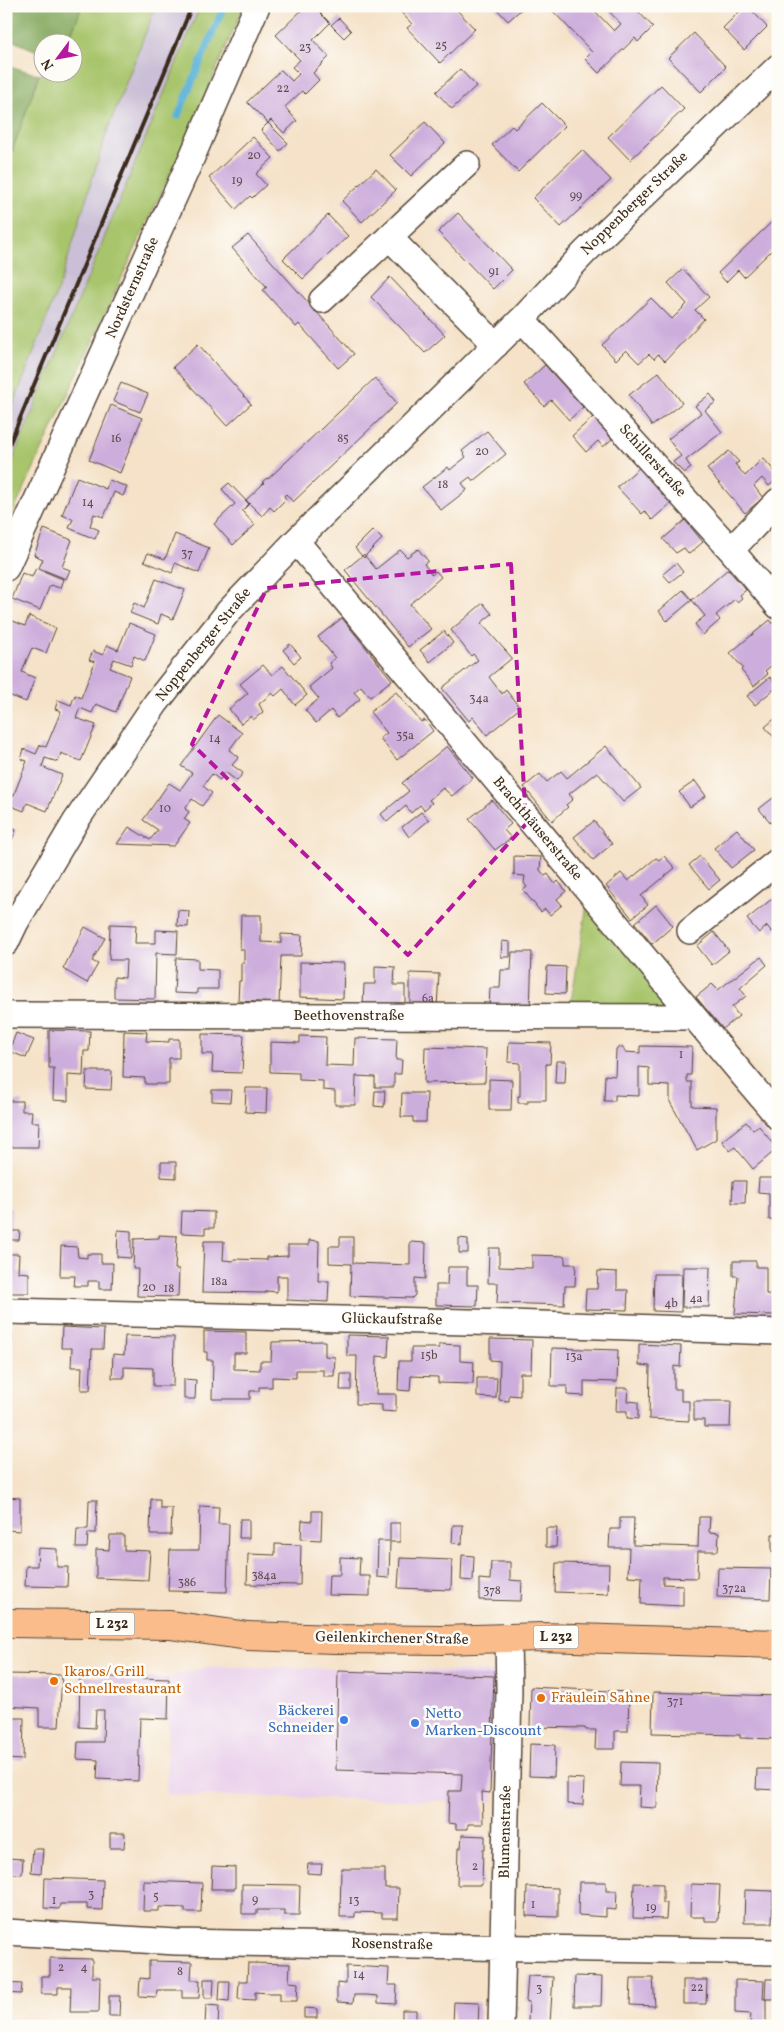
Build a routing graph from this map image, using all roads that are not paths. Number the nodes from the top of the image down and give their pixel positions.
1 (257, 6) edge
2 (778, 67) edge
3 (467, 164) dead end
4 (389, 237) junction
5 (322, 300) dead end
6 (522, 320) junction
7 (496, 345) junction
8 (778, 501) edge
9 (296, 541) junction
10 (731, 550) junction
11 (6, 568) edge
12 (778, 606) edge
13 (778, 861) edge
14 (690, 931) dead end
15 (6, 943) edge
16 (6, 1015) edge
17 (692, 1017) junction
18 (778, 1118) edge
19 (6, 1311) edge
20 (778, 1332) edge
21 (6, 1623) edge
22 (508, 1639) junction
23 (778, 1644) edge
24 (6, 1932) edge
25 (504, 1947) junction
26 (778, 1952) edge
27 (501, 2026) edge

1 - 11 street, Nordsternstraße
2 - 6 street, Noppenberger Straße
3 - 4 street
4 - 5 street
4 - 7 street
6 - 7 street, Noppenberger Straße
6 - 10 street, Schillerstraße
7 - 9 street, Noppenberger Straße
8 - 10 street
9 - 15 street, Noppenberger Straße
9 - 17 street, Brachthäuserstraße
10 - 12 street, Schillerstraße
13 - 14 street
16 - 17 street, Beethovenstraße
17 - 18 street, Brachthäuserstraße
19 - 20 street, Glückaufstraße
21 - 22 main road, Geilenkirchener Straße / L 232
22 - 23 main road, Geilenkirchener Straße / L 232
22 - 25 street, Blumenstraße
24 - 25 street, Rosenstraße
25 - 26 street, Rosenstraße
25 - 27 street, Blumenstraße

